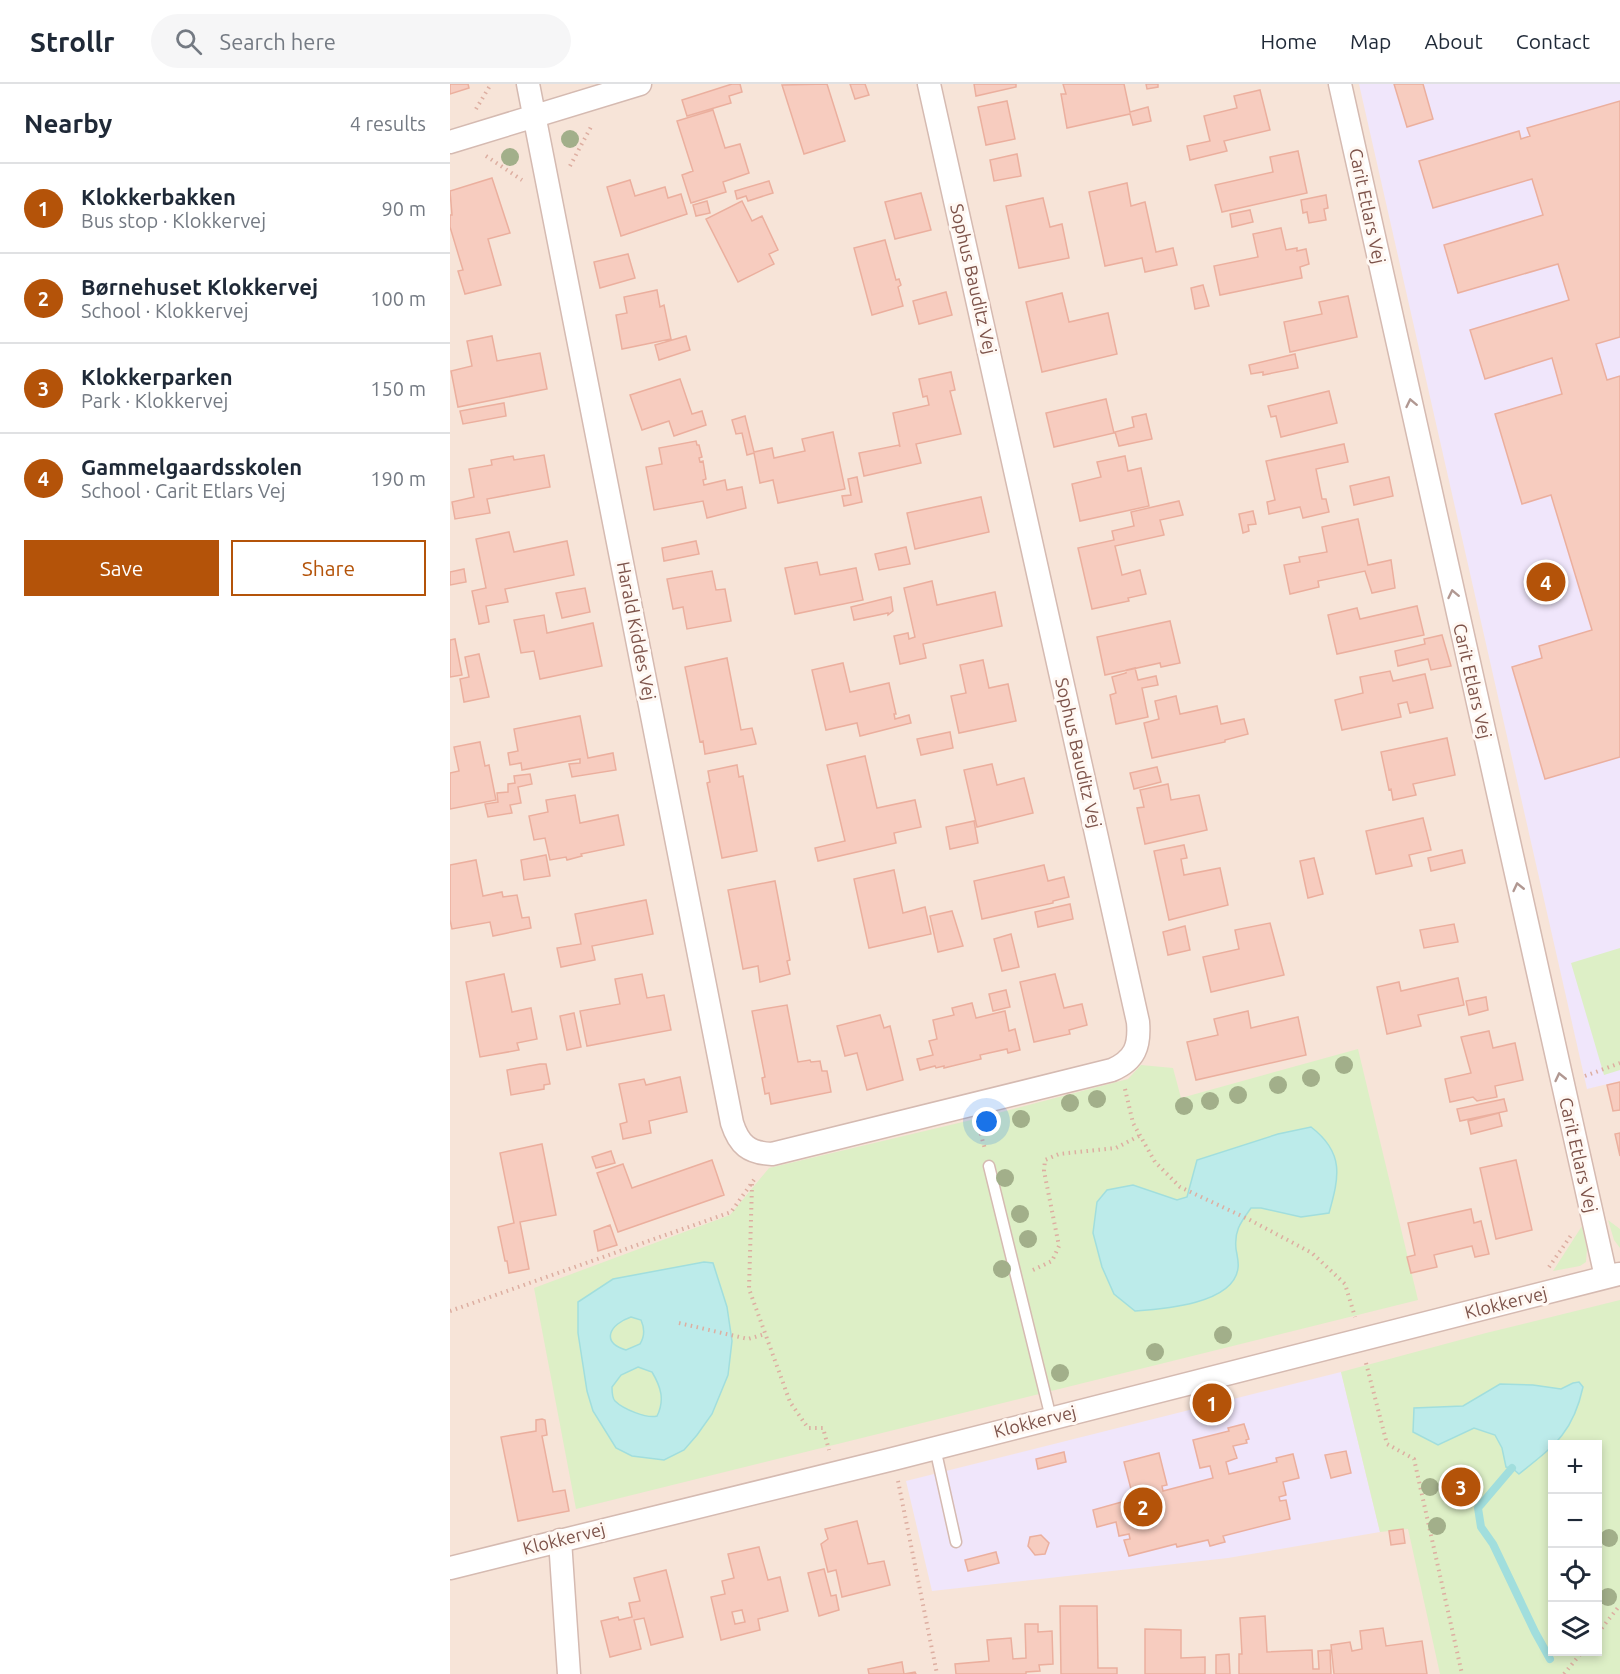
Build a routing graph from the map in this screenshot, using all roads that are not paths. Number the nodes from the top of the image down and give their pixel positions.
1 (528, 84) edge
2 (640, 84) edge
3 (929, 84) edge
4 (1340, 84) edge
5 (535, 116) junction
6 (450, 142) edge
7 (973, 1104) joint
8 (989, 1166) road end
9 (1613, 1276) edge
10 (1051, 1418) junction
11 (935, 1448) junction
12 (560, 1540) junction
13 (956, 1542) dead end
14 (450, 1568) edge
15 (569, 1674) edge

1 - 5 street, Harald Kiddes Vej
2 - 5 street
3 - 7 street, Sophus Bauditz Vej
9 -> 4 street, Carit Etlars Vej
5 - 6 street
5 - 7 street, Harald Kiddes Vej
8 - 10 lane
9 - 10 street, Klokkervej
10 - 11 street, Klokkervej
11 - 12 street, Klokkervej
11 - 13 lane
12 - 14 street, Klokkervej
12 - 15 street

